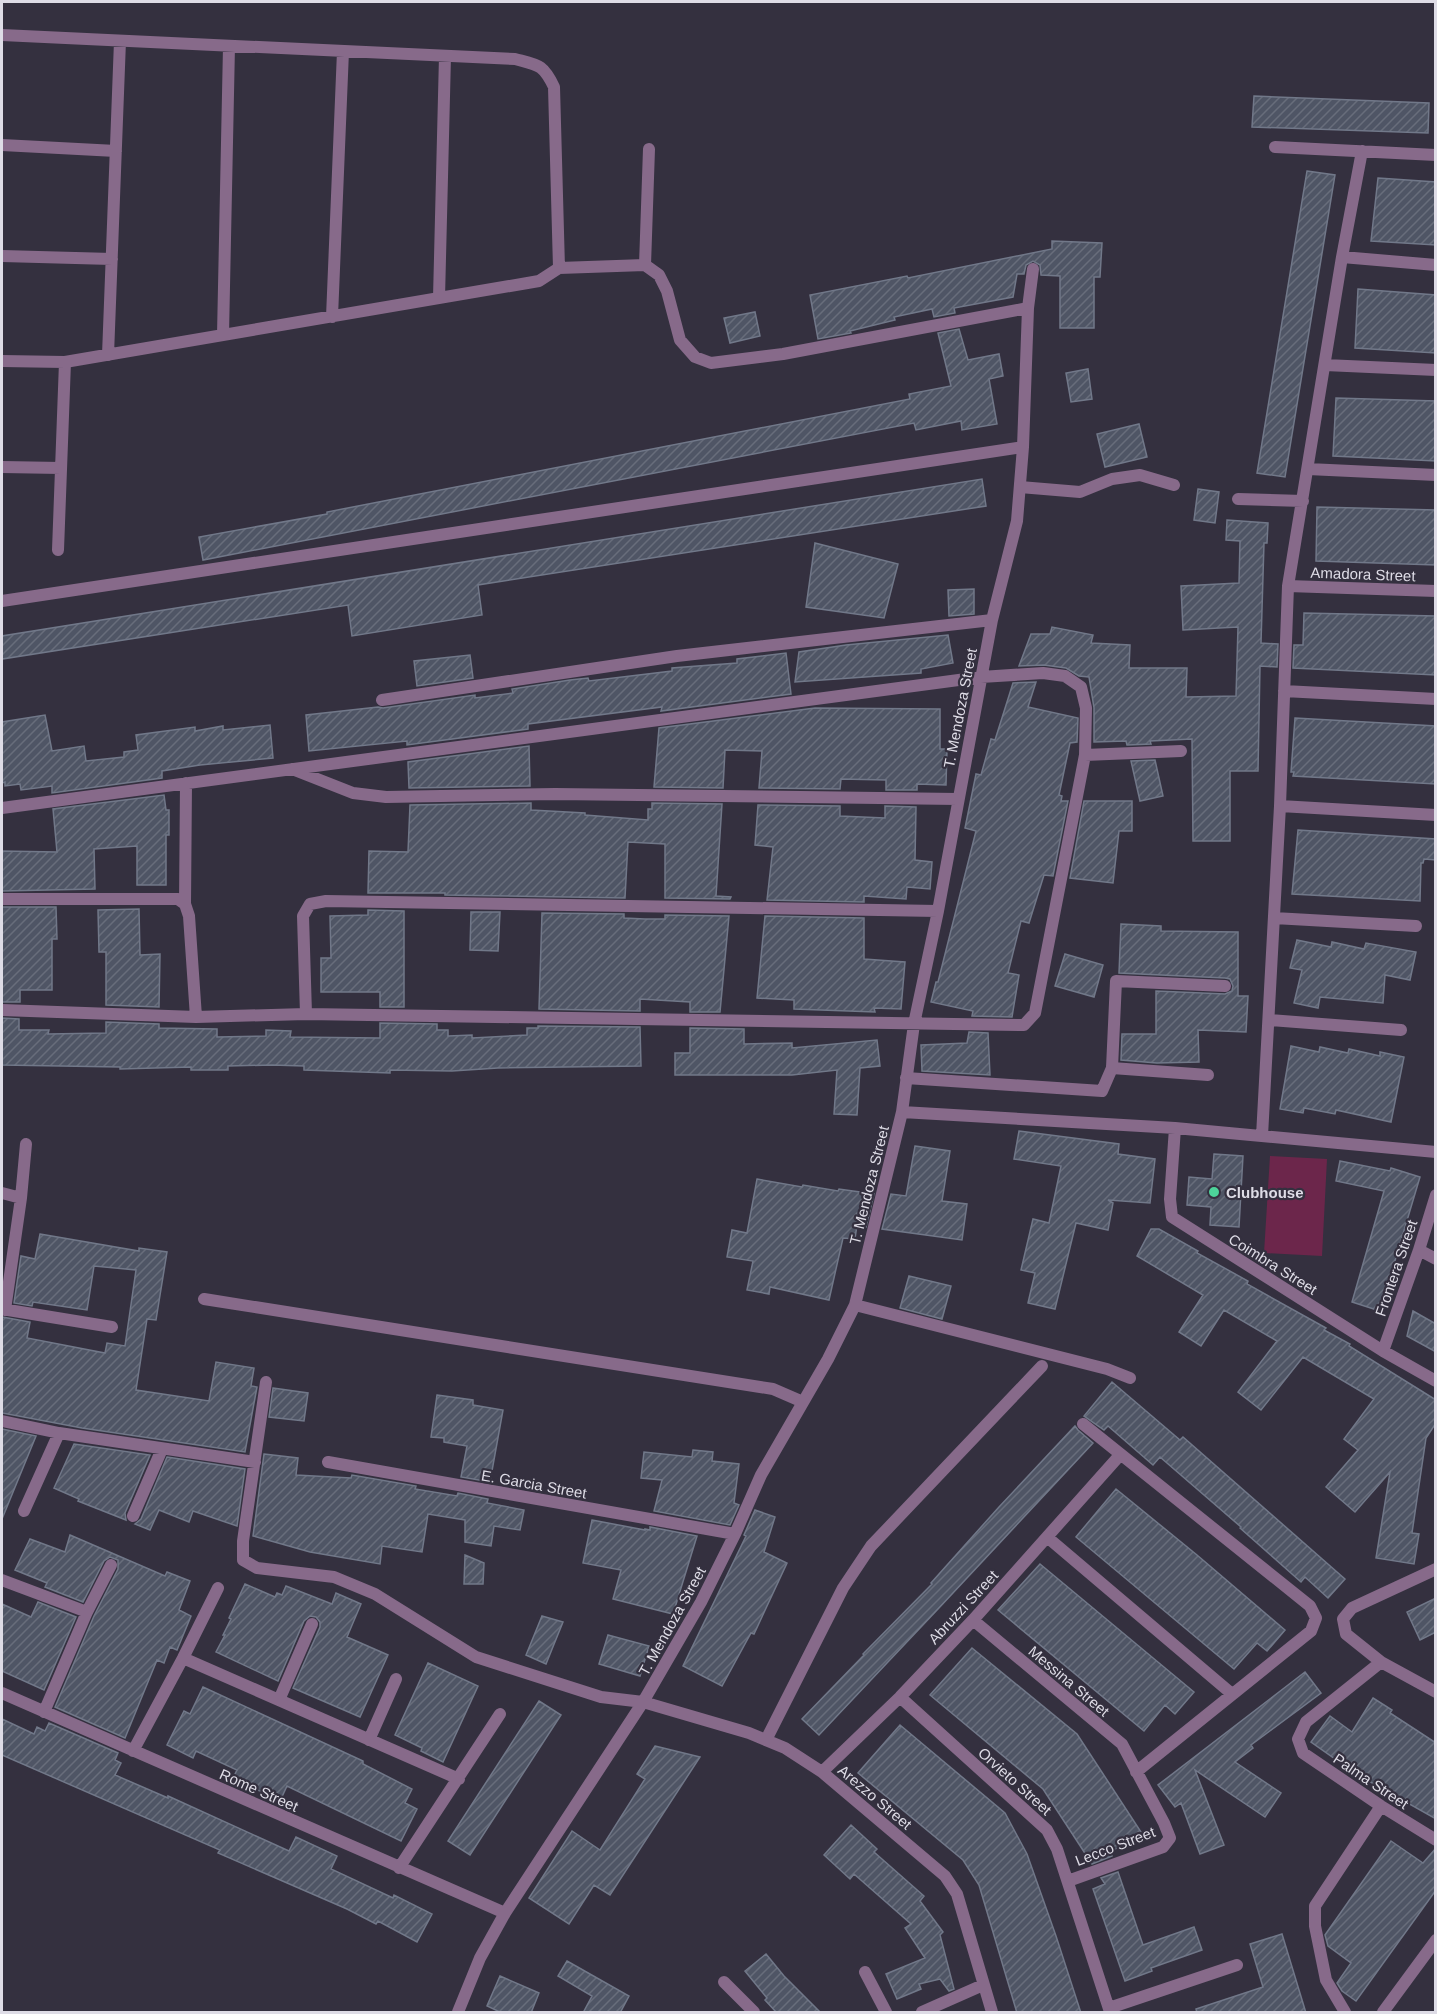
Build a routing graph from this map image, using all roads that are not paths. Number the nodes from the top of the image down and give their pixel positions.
1 (2, 35) edge
2 (120, 41) junction
3 (229, 46) junction
4 (343, 51) junction
5 (445, 56) junction
6 (2, 145) edge
7 (1275, 147) dead end
8 (649, 149) dead end
9 (116, 151) junction
10 (1362, 151) junction
11 (1436, 155) edge
12 (2, 256) edge
13 (1342, 257) junction
14 (112, 259) junction
15 (645, 265) junction
16 (1436, 265) edge
17 (559, 268) junction
18 (1033, 269) dead end
19 (439, 298) junction
20 (1028, 308) junction
21 (332, 317) junction
22 (223, 335) junction
23 (108, 355) junction
24 (2, 361) edge
25 (65, 362) junction
26 (1325, 365) junction
27 (1436, 370) edge
28 (1023, 447) junction
29 (2, 467) edge
30 (61, 468) junction
31 (1308, 469) junction
32 (1436, 475) edge
33 (1174, 485) dead end
34 (1020, 487) junction
35 (1238, 499) dead end
36 (1303, 501) junction
37 (58, 550) dead end
38 (1288, 586) junction
39 (1436, 591) edge
40 (2, 601) edge
41 (992, 620) junction
42 (981, 677) junction
43 (1284, 692) junction
44 (1436, 699) edge
45 (382, 700) dead end
46 (1181, 751) dead end
47 (1084, 755) junction
48 (291, 769) junction
49 (186, 783) junction
50 (958, 799) junction
51 (1280, 806) junction
52 (2, 808) edge
53 (1436, 815) edge
54 (2, 899) edge
55 (185, 904) junction
56 (938, 911) junction
57 (1274, 918) junction
58 (1416, 926) dead end
59 (1225, 986) dead end
60 (2, 1010) edge
61 (306, 1014) junction
62 (196, 1017) junction
63 (1269, 1020) junction
64 (914, 1024) junction
65 (1401, 1030) dead end
66 (1112, 1068) junction
67 (1208, 1075) dead end
68 (906, 1078) junction
69 (902, 1112) junction
70 (1175, 1128) junction
71 (1262, 1136) junction
72 (26, 1144) dead end
73 (1436, 1152) edge
74 (2, 1193) edge
75 (1436, 1195) edge
76 (21, 1198) junction
77 (1419, 1250) junction
78 (1436, 1259) edge
79 (204, 1299) dead end
80 (855, 1305) junction
81 (3, 1310) edge
82 (112, 1327) dead end
83 (1383, 1351) junction
84 (1042, 1366) dead end
85 (1130, 1378) dead end
86 (1436, 1381) edge
87 (266, 1382) dead end
88 (803, 1402) junction
89 (2, 1421) edge
90 (1083, 1424) dead end
91 (58, 1433) junction
92 (162, 1449) junction
93 (1120, 1455) junction
94 (255, 1462) junction
95 (328, 1462) dead end
96 (24, 1511) dead end
97 (133, 1516) dead end
98 (735, 1534) junction
99 (1047, 1537) junction
100 (111, 1565) dead end
101 (1436, 1569) edge
102 (2, 1580) edge
103 (218, 1588) dead end
104 (87, 1612) junction
105 (972, 1620) junction
106 (312, 1624) dead end
107 (183, 1658) junction
108 (1381, 1662) junction
109 (396, 1678) dead end
110 (1436, 1692) edge
111 (2, 1693) edge
112 (1232, 1694) junction
113 (900, 1697) junction
114 (279, 1700) junction
115 (643, 1702) junction
116 (44, 1712) junction
117 (500, 1714) dead end
118 (369, 1740) junction
119 (766, 1740) junction
120 (133, 1751) junction
121 (822, 1772) junction
122 (1136, 1772) junction
123 (459, 1779) junction
124 (1381, 1806) junction
125 (1436, 1840) edge
126 (399, 1868) junction
127 (1068, 1881) junction
128 (506, 1913) junction
129 (1436, 1940) edge
130 (1237, 1965) dead end
131 (866, 1972) dead end
132 (724, 1982) dead end
133 (983, 1985) junction
134 (1109, 2011) edge
135 (458, 2013) edge
136 (754, 2013) edge
137 (886, 2013) edge
138 (922, 2013) edge
139 (992, 2013) edge
140 (1345, 2013) edge
141 (1383, 2013) edge

1 - 2 street
2 - 3 street
2 - 9 street
3 - 4 street
3 - 22 street
4 - 5 street
4 - 21 street
5 - 17 street
5 - 19 street
6 - 9 street
7 - 10 street
8 - 15 street
9 - 14 street
10 - 11 street
10 - 13 street
12 - 14 street
13 - 16 street
13 - 26 street
14 - 23 street
15 - 17 street
15 - 20 street
17 - 19 street
18 - 20 street, T. Mendoza Street
19 - 21 street
20 - 28 street, T. Mendoza Street
21 - 22 street
22 - 23 street
23 - 25 street
24 - 25 street
25 - 30 street
26 - 27 street
26 - 31 street
28 - 34 street, T. Mendoza Street
28 - 40 street
29 - 30 street
30 - 37 street
31 - 32 street
31 - 36 street
33 - 34 street
34 - 41 street, T. Mendoza Street
35 - 36 street
36 - 38 street
38 - 39 street, Amadora Street
38 - 43 street
41 - 42 street, T. Mendoza Street
41 - 45 street
42 - 47 street
42 - 48 street
42 - 50 street, T. Mendoza Street
43 - 44 street
43 - 51 street
46 - 47 street
47 - 64 street
48 - 49 street
48 - 50 street
49 - 52 street
49 - 55 street
50 - 56 street, T. Mendoza Street
51 - 53 street
51 - 57 street
54 - 55 street
55 - 62 street
56 - 61 street
56 - 64 street, T. Mendoza Street
57 - 58 street
57 - 63 street
59 - 66 street
60 - 62 street
61 - 62 street
61 - 64 street
63 - 65 street
63 - 71 street
64 - 68 street, T. Mendoza Street
66 - 67 street
66 - 68 street
68 - 69 street, T. Mendoza Street
69 - 70 street
69 - 80 street, T. Mendoza Street
70 - 71 street
70 - 83 street, Coimbra Street
71 - 73 street
72 - 76 street
74 - 76 street
75 - 77 street, Frontera Street
76 - 81 street
77 - 78 street
77 - 83 street, Frontera Street
79 - 88 street
80 - 85 street
80 - 88 street, T. Mendoza Street
81 - 82 street
83 - 86 street, Coimbra Street
84 - 119 street
87 - 94 street
88 - 98 street, T. Mendoza Street
89 - 91 street
90 - 93 street
91 - 92 street
91 - 96 street
92 - 94 street
92 - 97 street
93 - 99 street, Abruzzi Street
93 - 112 street
94 - 115 street, Arezzo Street
95 - 98 street, E. Garcia Street
98 - 115 street, T. Mendoza Street
99 - 105 street, Abruzzi Street
99 - 112 street
100 - 104 street
101 - 108 street
102 - 104 street
103 - 107 street
104 - 116 street
105 - 113 street, Abruzzi Street
105 - 122 street, Messina Street
106 - 114 street
107 - 114 street
107 - 120 street
108 - 110 street
108 - 124 street, Palma Street
109 - 118 street
111 - 116 street, Rome Street
112 - 122 street
113 - 121 street, Abruzzi Street
113 - 127 street, Orvieto Street
114 - 118 street
115 - 119 street, Arezzo Street
115 - 128 street, T. Mendoza Street
116 - 120 street, Rome Street
117 - 123 street
118 - 123 street
119 - 121 street, Arezzo Street
120 - 126 street, Rome Street
121 - 133 street, Arezzo Street
122 - 127 street, Lecco Street
123 - 126 street
124 - 125 street, Palma Street
124 - 140 street
126 - 128 street, Rome Street
127 - 134 street, Orvieto Street
128 - 135 street, T. Mendoza Street
129 - 141 street
130 - 134 street
131 - 137 street
132 - 136 street
133 - 138 street
133 - 139 street, Arezzo Street

